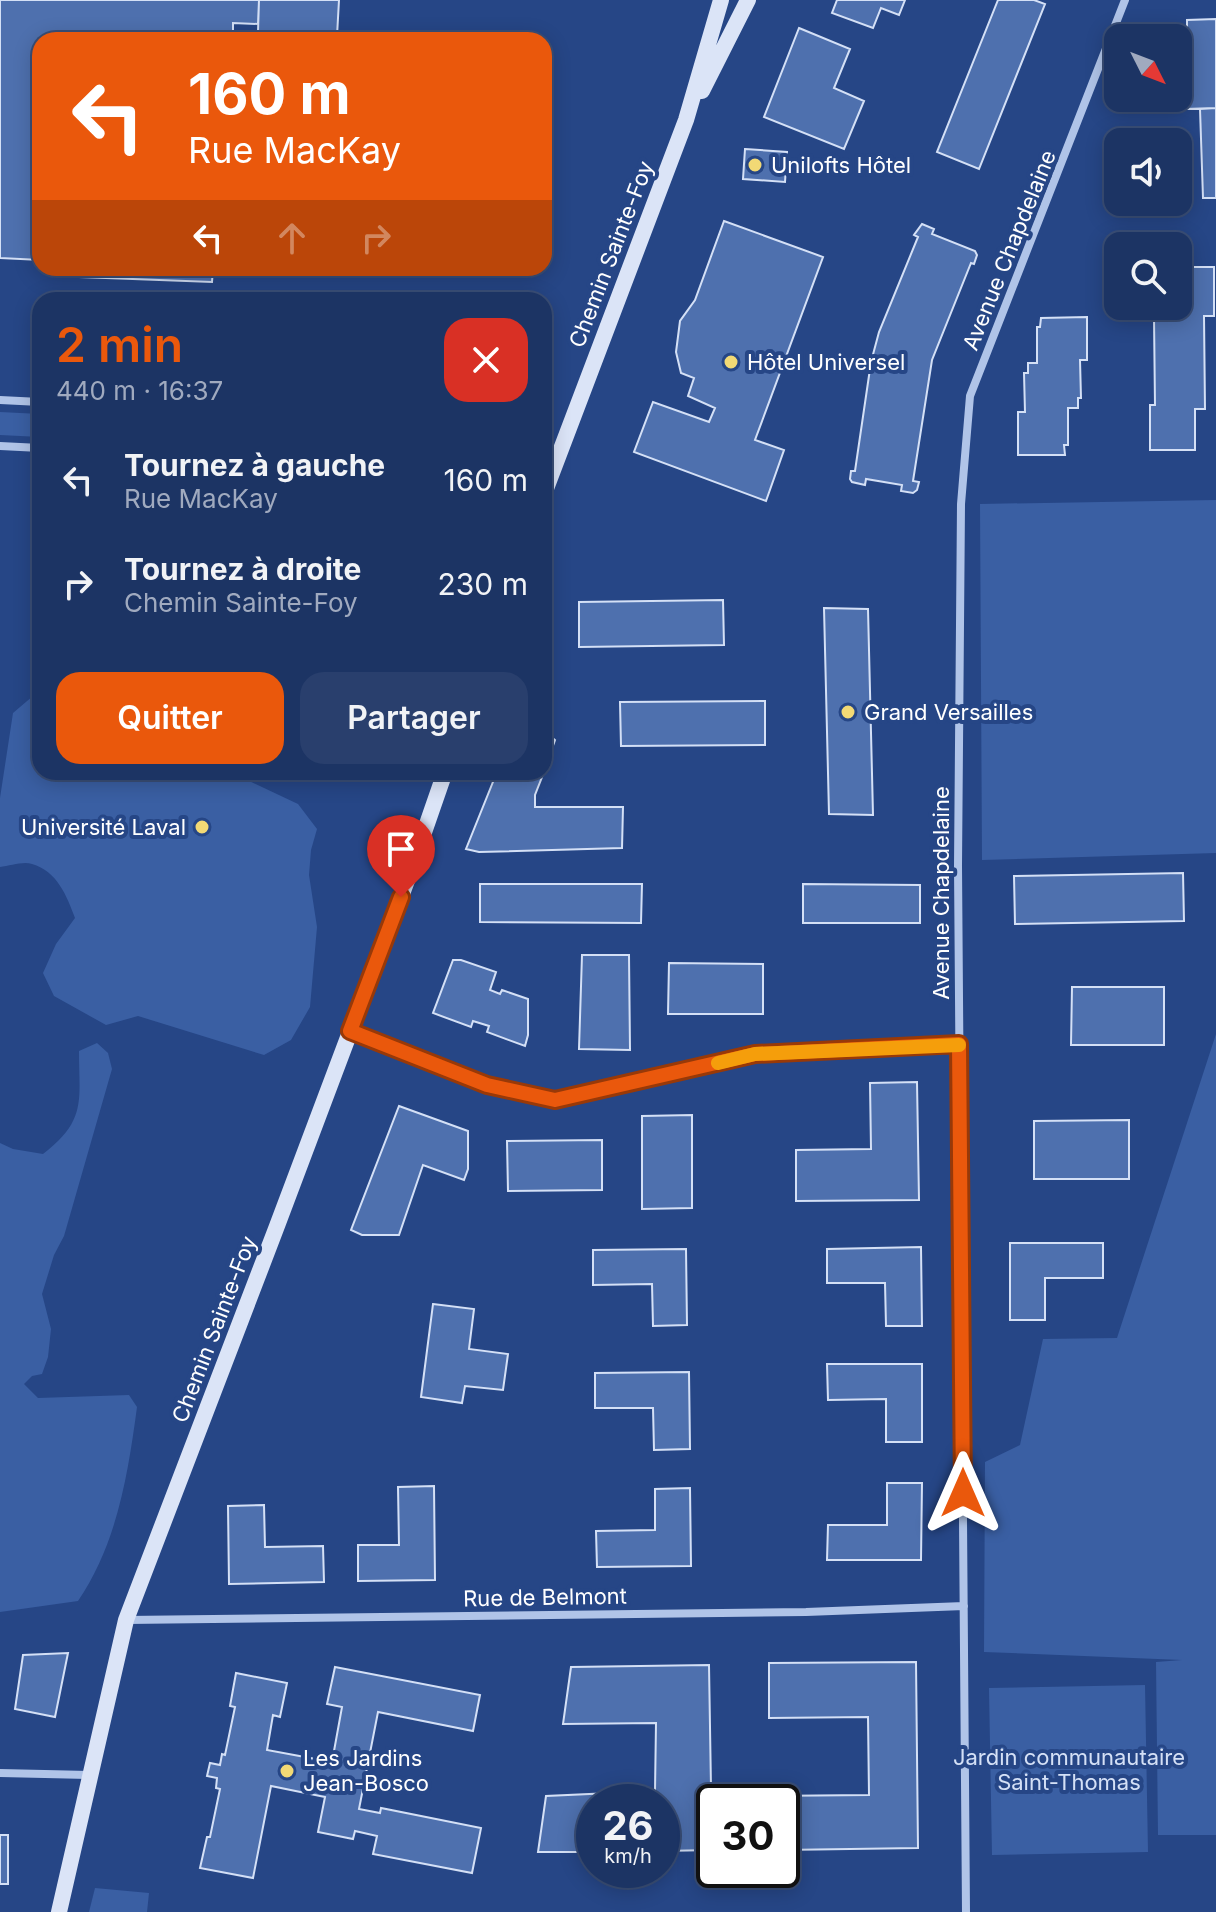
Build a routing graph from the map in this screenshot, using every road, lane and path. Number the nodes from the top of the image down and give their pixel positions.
1 (721, 0) edge
2 (748, 0) edge
3 (1125, 0) edge
4 (686, 120) junction
5 (0, 400) edge
6 (32, 402) edge
7 (0, 446) edge
8 (32, 448) edge
9 (552, 469) edge
10 (442, 780) edge
11 (350, 1031) junction
12 (959, 1044) junction
13 (964, 1606) junction
14 (126, 1620) junction
15 (0, 1773) edge
16 (89, 1775) junction
17 (59, 1912) edge
18 (966, 1912) edge

1 - 4 main road, Chemin Sainte-Foy
2 - 4 main road, Chemin Sainte-Foy
3 - 12 street, Avenue Chapdelaine
4 - 9 main road, Chemin Sainte-Foy
5 - 6 street
7 - 8 street
10 - 11 main road, Chemin Sainte-Foy
11 - 12 street
11 - 14 main road, Chemin Sainte-Foy
12 - 13 street, Avenue Chapdelaine
13 - 14 street, Rue de Belmont
13 - 18 street, Avenue Chapdelaine
14 - 16 main road, Chemin Sainte-Foy
15 - 16 street
16 - 17 main road, Chemin Sainte-Foy

